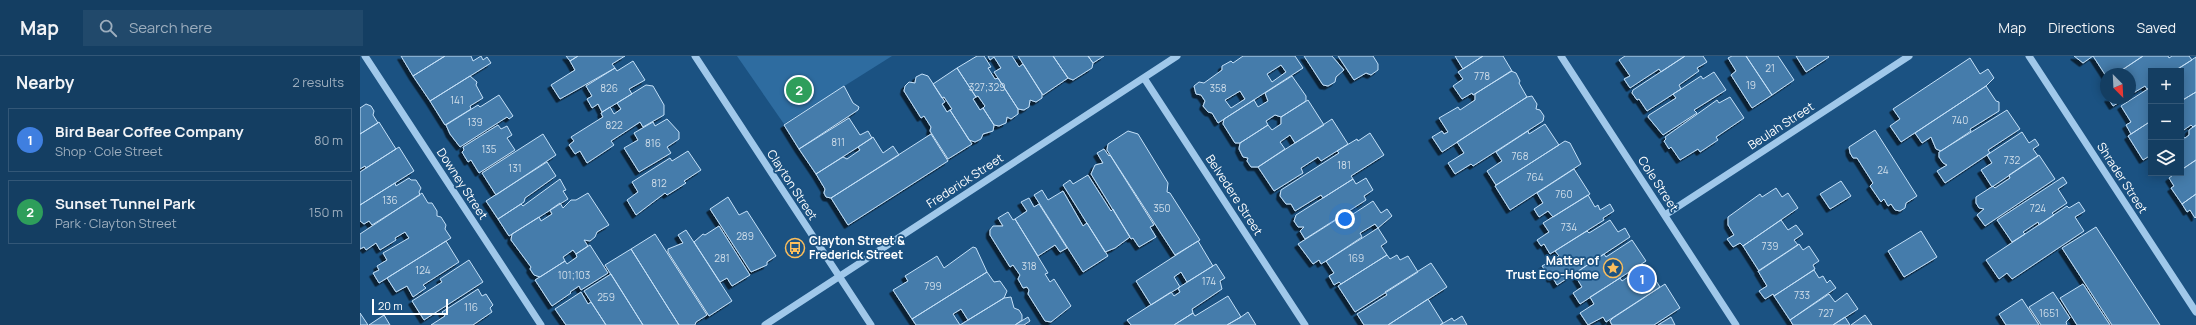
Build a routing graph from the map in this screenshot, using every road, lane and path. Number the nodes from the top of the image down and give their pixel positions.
1 (365, 56) edge
2 (695, 56) edge
3 (1177, 56) edge
4 (1561, 56) edge
5 (1909, 56) edge
6 (2029, 56) edge
7 (1144, 78) junction
8 (1665, 215) junction
9 (839, 277) junction
10 (2196, 312) edge
11 (541, 325) edge
12 (765, 325) edge
13 (871, 325) edge
14 (1305, 325) edge
15 (1736, 325) edge

1 - 11 street, Downey Street
2 - 9 street, Clayton Street
3 - 7 street, Frederick Street
4 - 8 street, Cole Street
5 - 8 street, Beulah Street
6 - 10 street, Shrader Street
7 - 9 street, Frederick Street
7 - 14 street, Belvedere Street
8 - 15 street, Cole Street
9 - 12 street, Frederick Street
9 - 13 street, Clayton Street

